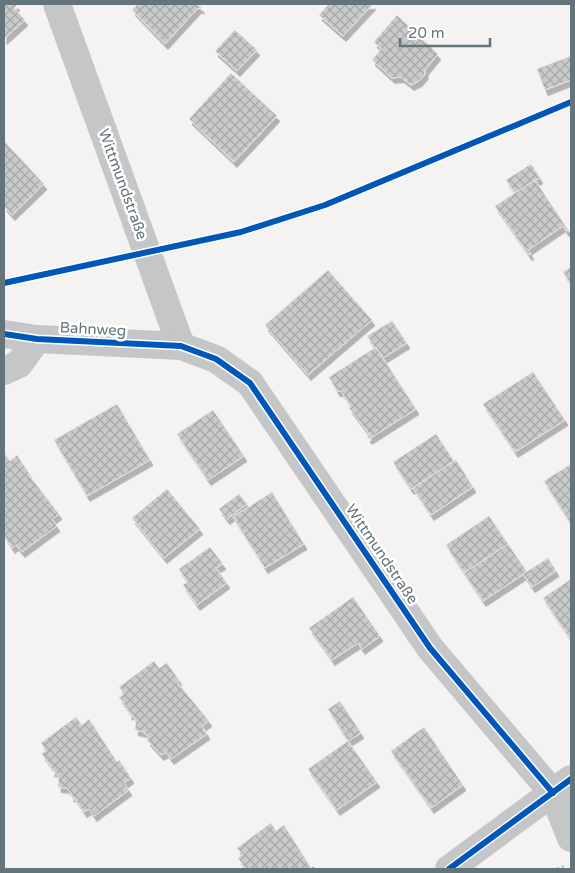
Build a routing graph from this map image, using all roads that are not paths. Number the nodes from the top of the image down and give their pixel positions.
1 (57, 4) edge
2 (4, 334) edge
3 (37, 339) junction
4 (181, 346) junction
5 (4, 372) edge
6 (562, 786) edge
7 (571, 838) edge
8 (449, 869) edge

1 - 4 street, Wittmundstraße
2 - 3 street, Bahnweg
3 - 4 street, Bahnweg
3 - 5 street
4 - 6 street, Wittmundstraße
6 - 7 street, Wittmundstraße
6 - 8 street

